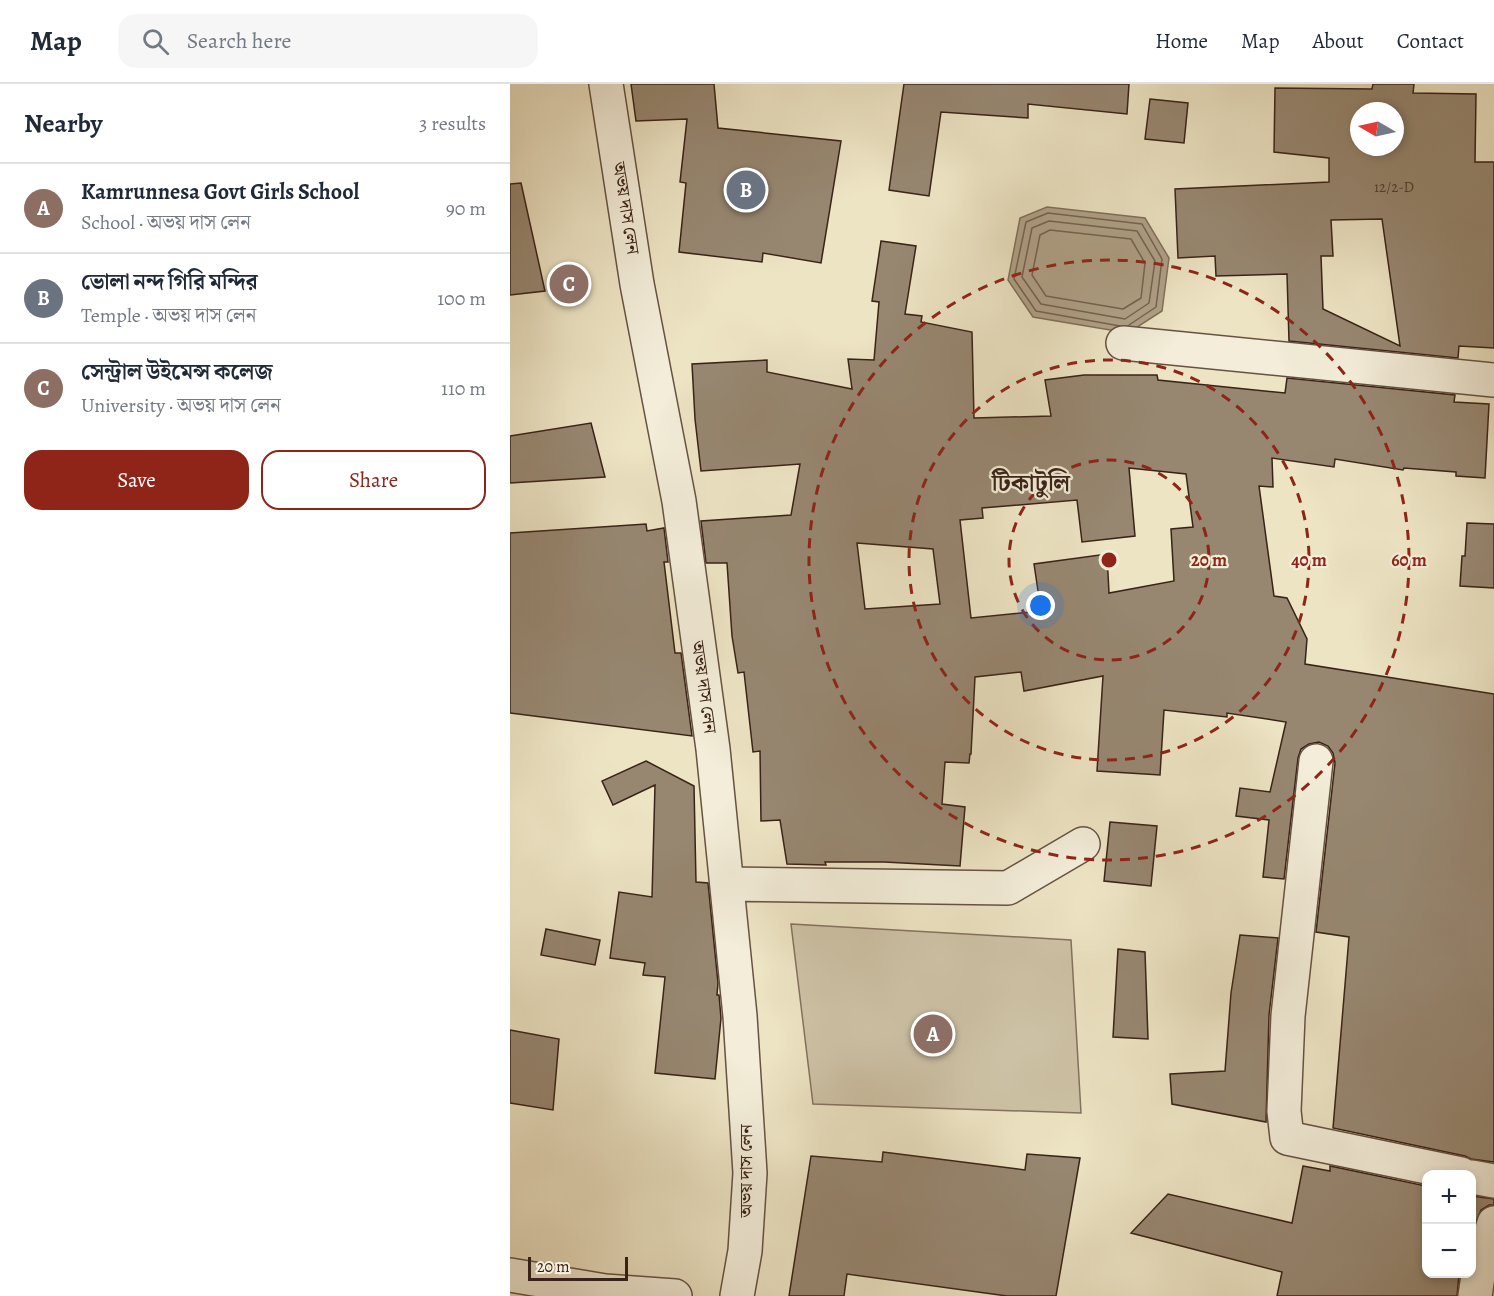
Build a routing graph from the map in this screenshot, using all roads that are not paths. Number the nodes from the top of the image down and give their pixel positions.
1 (606, 84) edge
2 (1123, 343) dead end
3 (1494, 380) edge
4 (1316, 761) dead end
5 (1083, 844) dead end
6 (727, 884) junction
7 (1442, 1170) edge
8 (1476, 1178) edge
9 (1494, 1181) edge
10 (1494, 1223) edge
11 (510, 1275) edge
12 (675, 1296) edge
13 (737, 1296) edge
14 (1475, 1296) edge

1 - 6 street, অভয় দাস লেন
2 - 3 street
4 - 7 street
5 - 6 street
6 - 13 street, অভয় দাস লেন
8 - 9 street
10 - 14 street
11 - 12 street

